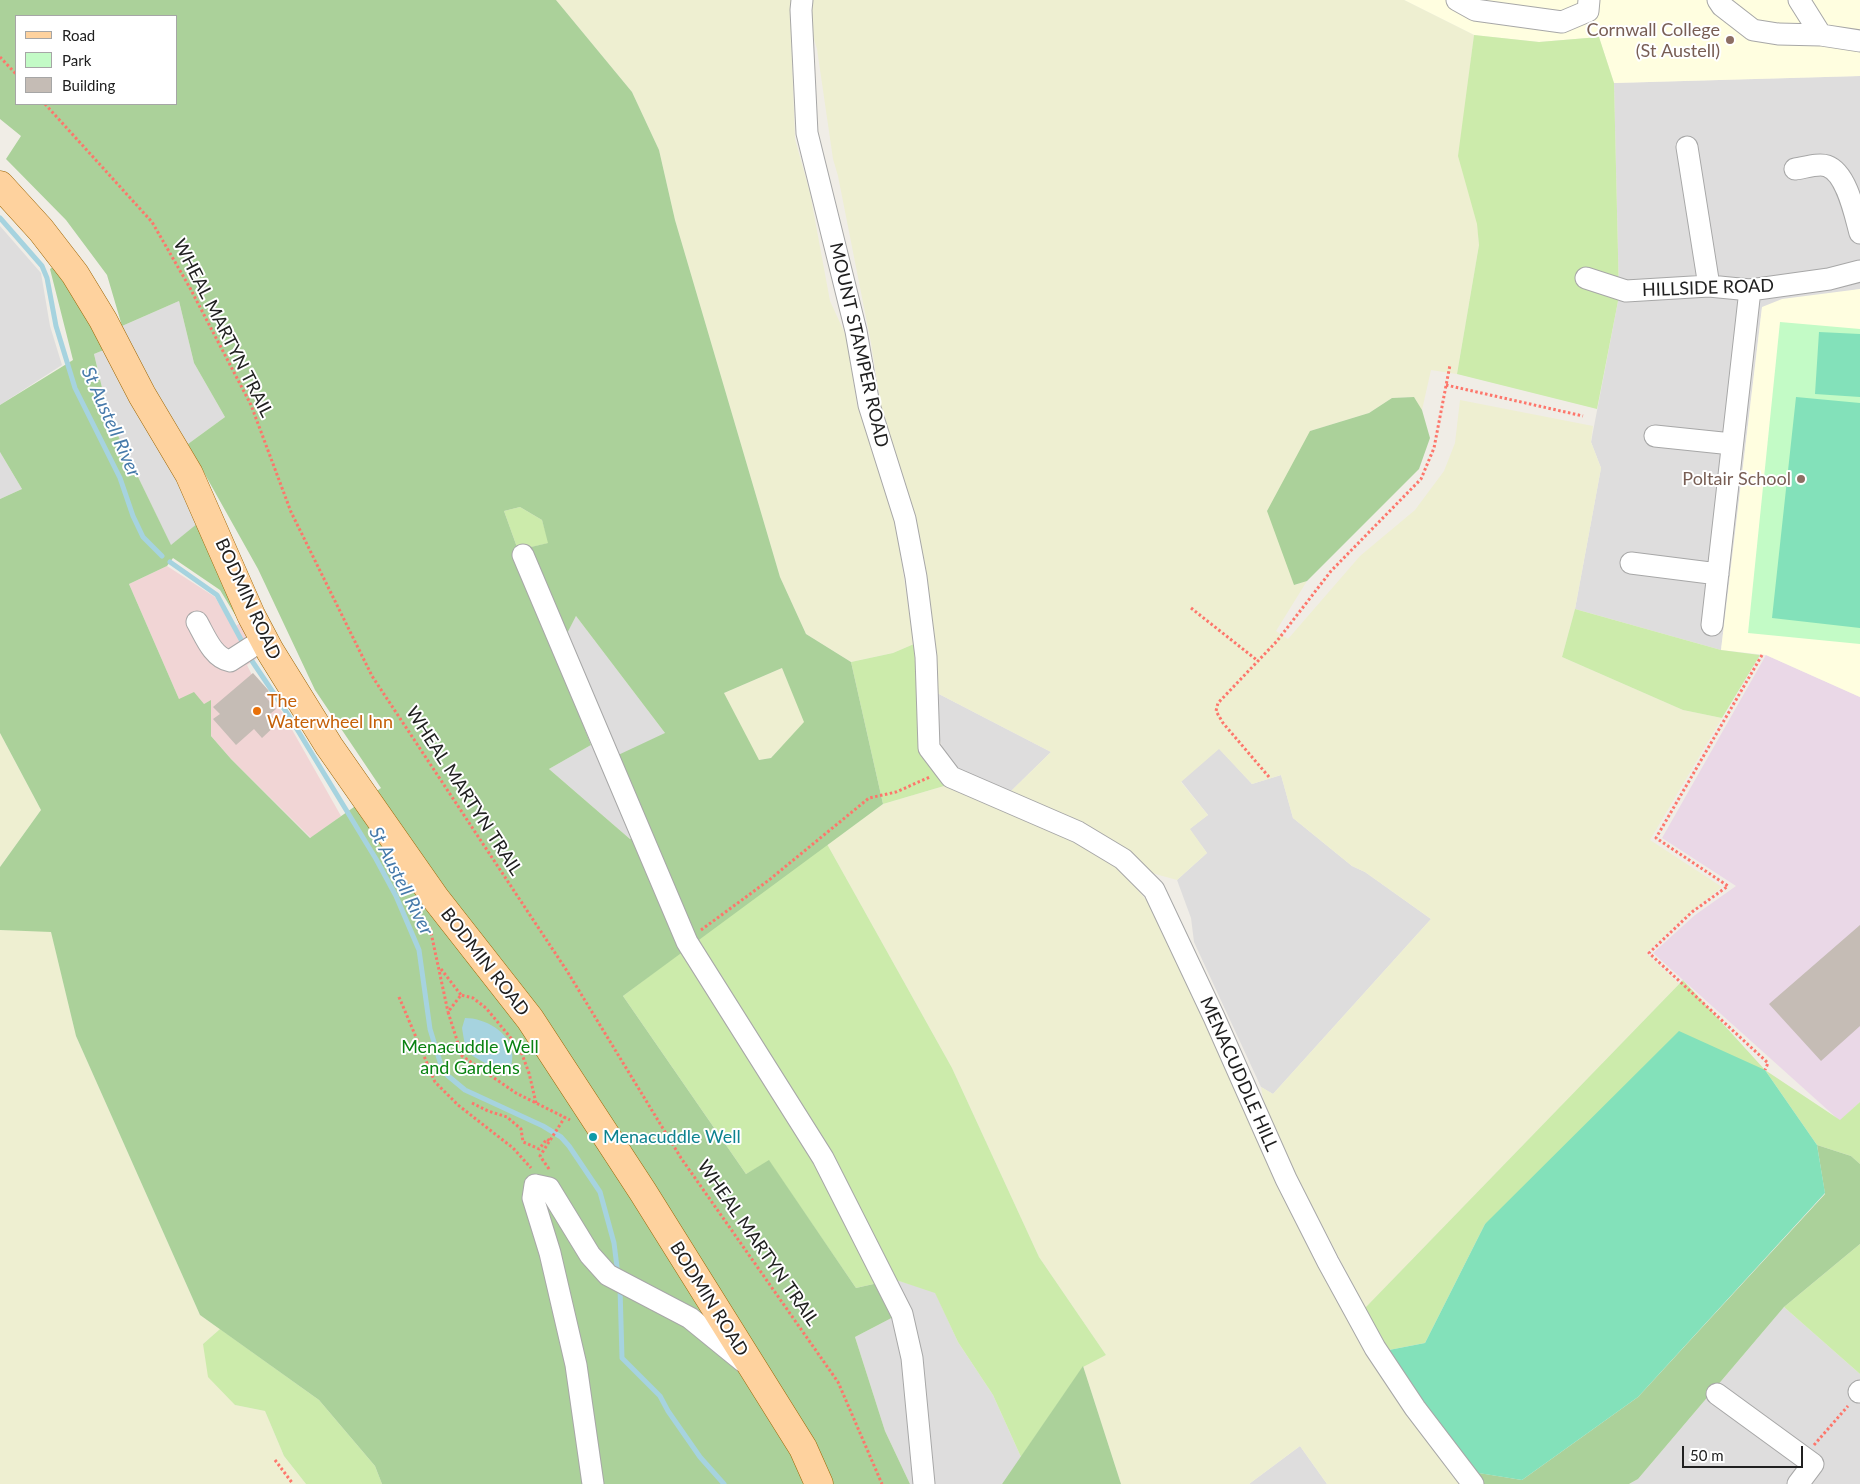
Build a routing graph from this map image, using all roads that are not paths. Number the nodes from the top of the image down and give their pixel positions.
1 (802, 0) edge
2 (1457, 0) edge
3 (1589, 0) edge
4 (1718, 0) edge
5 (1799, 0) edge
6 (1821, 35) junction
7 (1860, 41) edge
8 (1687, 147) dead end
9 (1795, 169) dead end
10 (0, 185) edge
11 (1860, 232) edge
12 (1860, 270) edge
13 (1586, 278) dead end
14 (1708, 286) junction
15 (1750, 290) junction
16 (1655, 436) dead end
17 (1732, 444) junction
18 (523, 555) dead end
19 (1631, 563) dead end
20 (1718, 574) junction
21 (197, 622) dead end
22 (1712, 625) dead end
23 (252, 646) junction
24 (929, 748) joint
25 (753, 1369) junction
26 (1717, 1394) dead end
27 (593, 1484) edge
28 (819, 1484) edge
29 (924, 1484) edge
30 (1473, 1484) edge
31 (1798, 1484) edge

1 - 24 street, MOUNT STAMPER ROAD
2 - 3 street
4 - 6 street
5 - 6 street
6 - 7 street
8 - 14 street
9 - 11 street
10 - 23 main road, BODMIN ROAD
12 - 15 street, HILLSIDE ROAD
13 - 14 street, HILLSIDE ROAD
14 - 15 street, HILLSIDE ROAD
15 - 17 street
16 - 17 street
17 - 20 street
18 - 29 street
19 - 20 street
20 - 22 street
21 - 23 street
23 - 25 main road, BODMIN ROAD
24 - 30 street, MENACUDDLE HILL
25 - 27 street
25 - 28 main road, BODMIN ROAD
26 - 31 street

